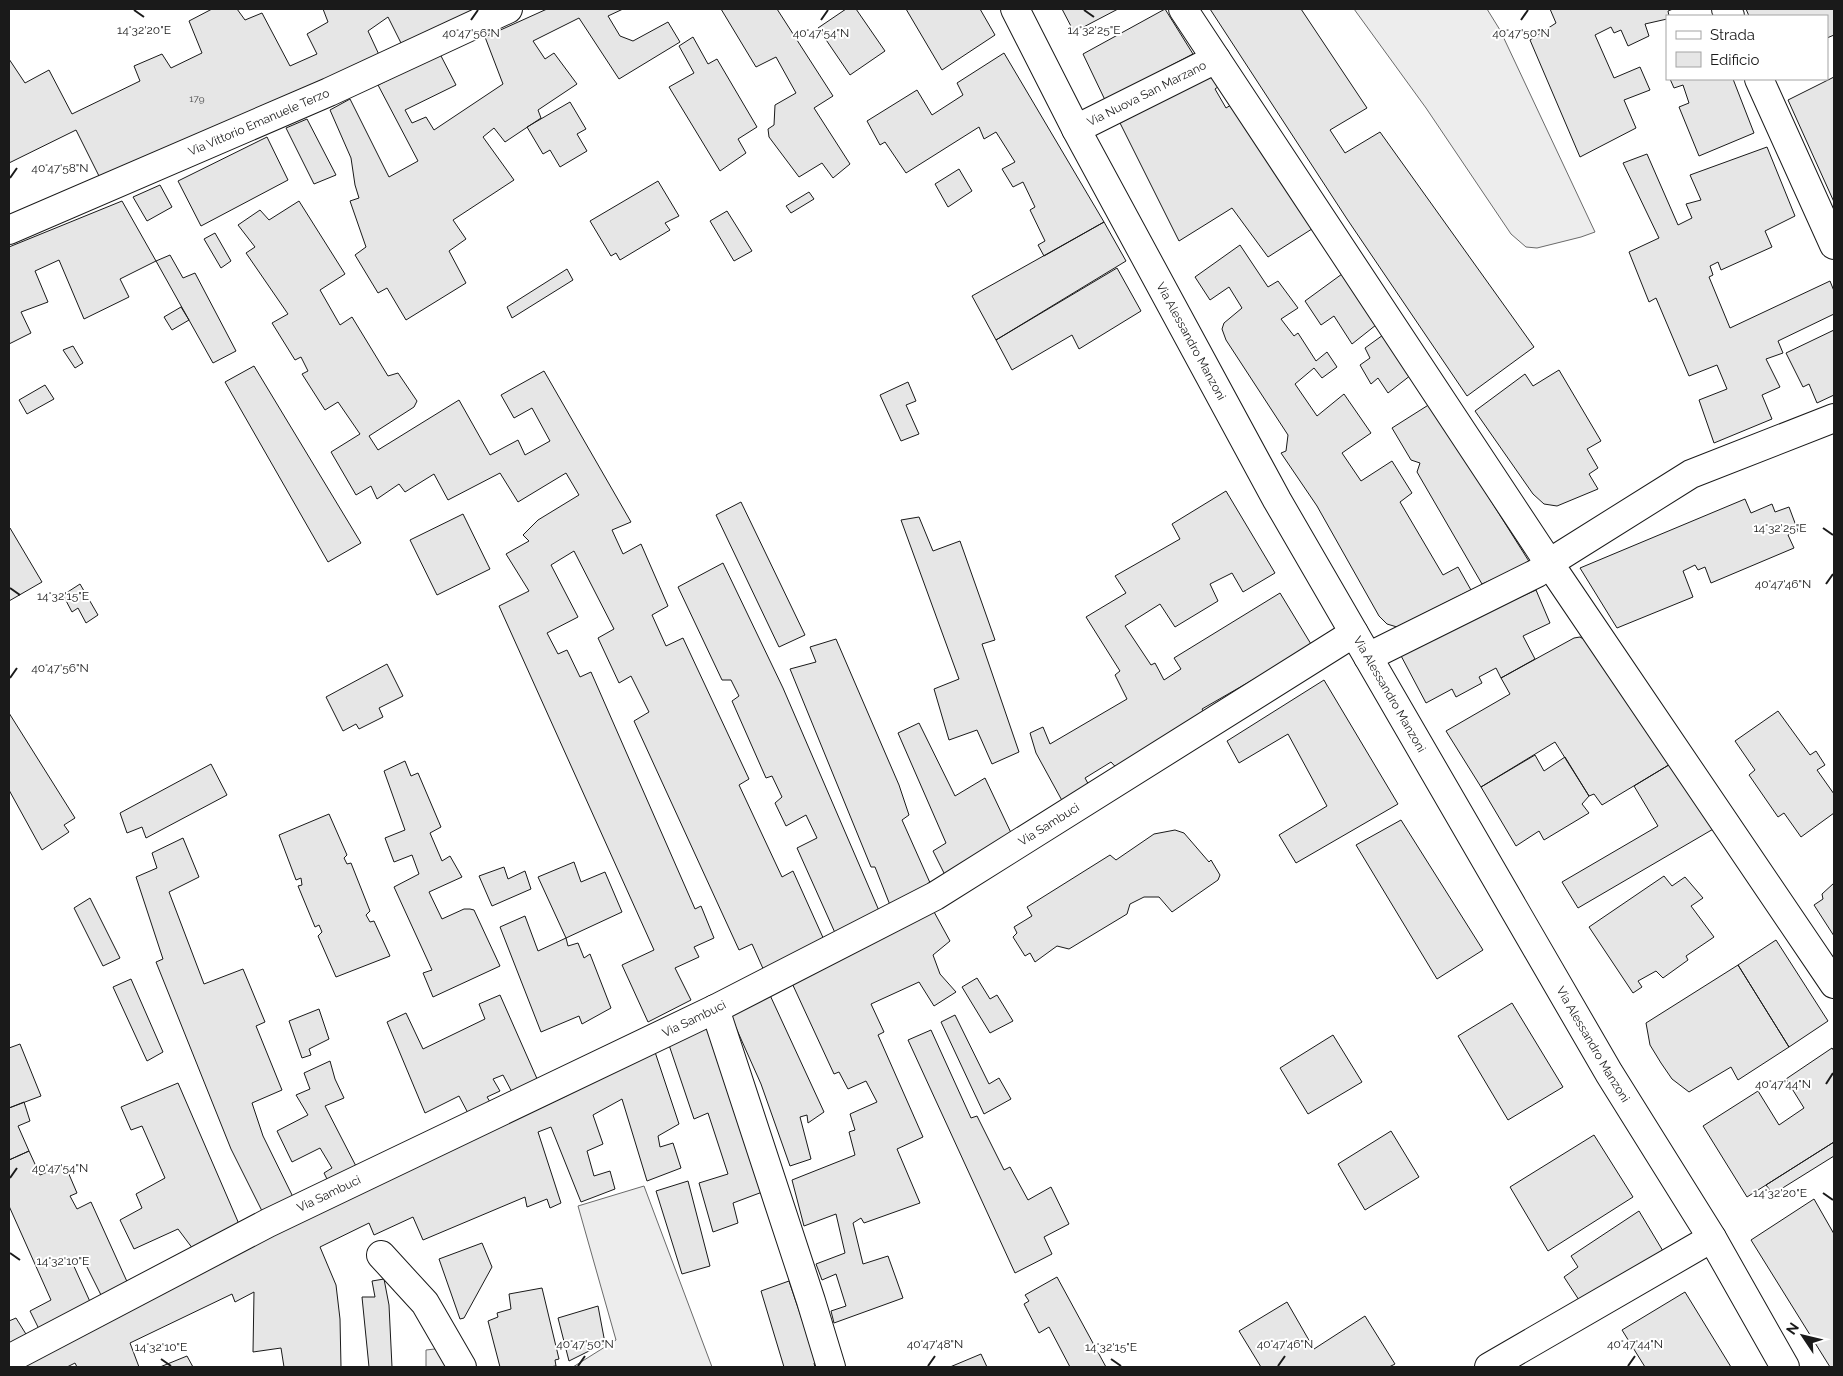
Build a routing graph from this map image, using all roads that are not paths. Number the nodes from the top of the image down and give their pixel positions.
1 (508, 9) edge
2 (1015, 9) edge
3 (1183, 9) edge
4 (1216, 59) junction
5 (1758, 80) edge
6 (1076, 129) junction
7 (9, 230) edge
8 (1831, 230) edge
9 (1834, 418) edge
10 (1549, 563) junction
11 (1354, 633) junction
12 (1368, 657) junction
13 (1834, 984) edge
14 (715, 1009) junction
15 (1712, 1238) junction
16 (381, 1255) dead end
17 (9, 1359) edge
18 (462, 1367) edge
19 (831, 1367) edge
20 (1489, 1367) edge
21 (1785, 1367) edge

1 - 7 street, Via Vittorio Emanuele Terzo
2 - 6 street, Via Alessandro Manzoni
3 - 4 street, Via Nuova San Marzano
4 - 6 street, Via Nuova San Marzano
4 - 10 street
5 - 8 street
6 - 11 street, Via Alessandro Manzoni
9 - 10 street
10 - 12 street
10 - 13 street
11 - 12 street, Via Alessandro Manzoni
11 - 14 street, Via Sambuci
12 - 15 street, Via Alessandro Manzoni
14 - 17 street, Via Sambuci
14 - 19 street
15 - 20 street
15 - 21 street, Via Alessandro Manzoni
16 - 18 street

